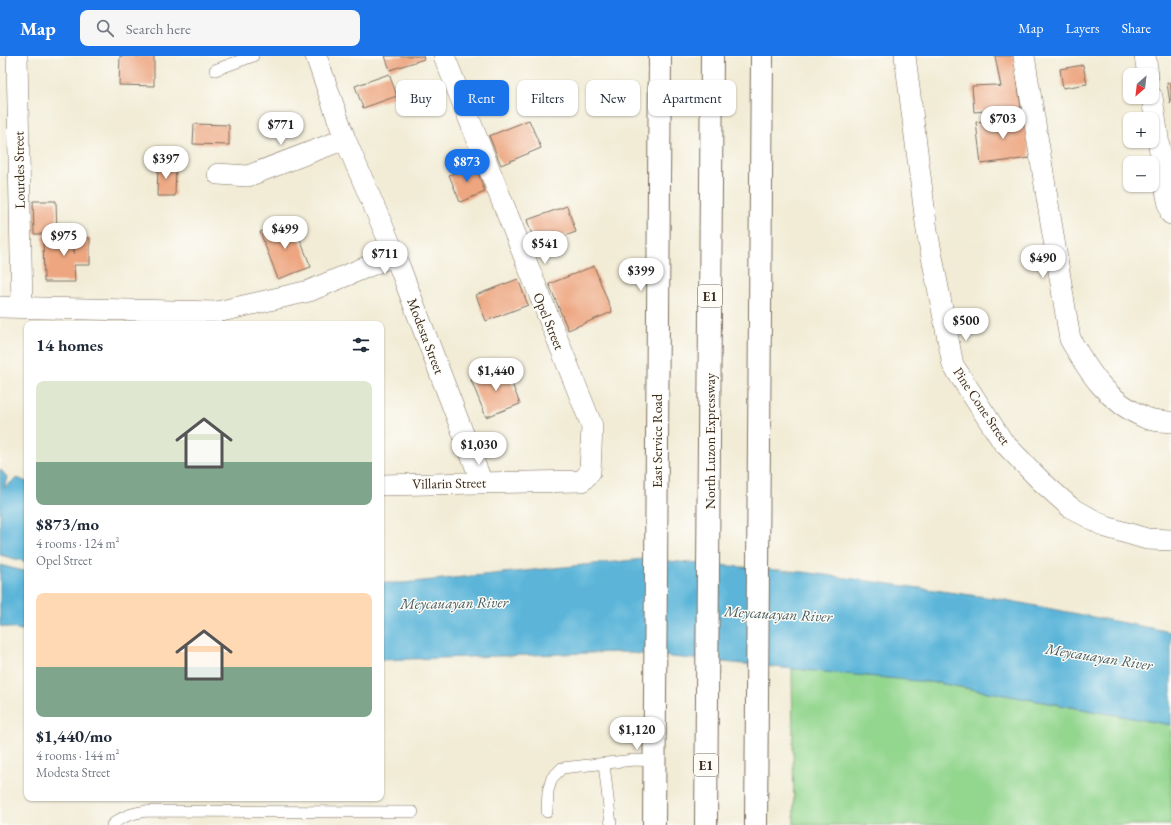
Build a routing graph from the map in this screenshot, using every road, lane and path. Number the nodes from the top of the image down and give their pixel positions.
1 (17, 56) edge
2 (253, 56) edge
3 (316, 56) edge
4 (444, 56) edge
5 (660, 56) edge
6 (712, 56) edge
7 (762, 56) edge
8 (905, 56) edge
9 (1024, 56) edge
10 (1146, 56) edge
11 (1147, 68) edge
12 (215, 70) dead end
13 (1153, 104) edge
14 (345, 140) junction
15 (218, 174) dead end
16 (1168, 186) edge
17 (1171, 214) edge
18 (395, 256) junction
19 (0, 307) edge
20 (22, 307) junction
21 (1171, 422) edge
22 (587, 477) joint
23 (482, 483) junction
24 (384, 485) edge
25 (1171, 540) edge
26 (654, 761) junction
27 (604, 764) junction
28 (413, 812) dead end
29 (547, 812) dead end
30 (112, 825) edge
31 (611, 825) edge
32 (654, 825) edge
33 (706, 825) edge
34 (756, 825) edge

1 - 20 street, Lourdes Street
2 - 12 lane
3 - 14 street, Modesta Street
4 - 22 street, Opel Street
5 - 26 main road, East Service Road
6 - 33 main road, North Luzon Expressway / E1
7 - 34 main road
8 - 25 street, Pine Cone Street
9 - 21 street
10 - 11 street
13 - 16 street
14 - 15 street
14 - 18 street, Modesta Street
16 - 17 street
18 - 20 street
18 - 23 street, Modesta Street
19 - 20 street
22 - 23 street, Villarin Street
23 - 24 street, Villarin Street
26 - 27 lane
26 - 32 main road, East Service Road
27 - 29 lane
27 - 31 lane
28 - 30 lane

